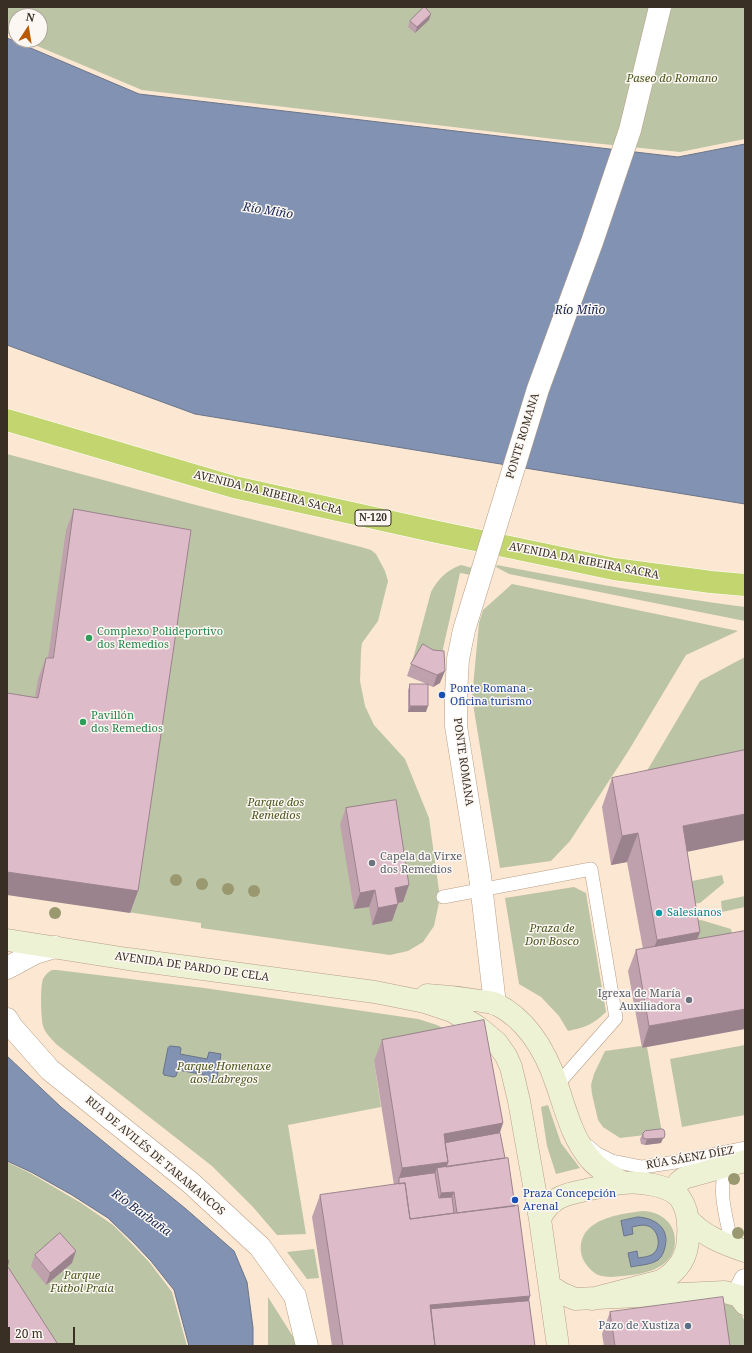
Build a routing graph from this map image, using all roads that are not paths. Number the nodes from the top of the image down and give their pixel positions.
1 (660, 7) edge
2 (7, 420) edge
3 (745, 585) edge
4 (480, 883) junction
5 (443, 897) dead end
6 (8, 940) edge
7 (55, 947) junction
8 (7, 968) edge
9 (375, 992) junction
10 (495, 1004) junction
11 (7, 1019) edge
12 (557, 1085) junction
13 (573, 1133) junction
14 (745, 1148) edge
15 (736, 1163) edge
16 (623, 1183) junction
17 (672, 1191) junction
18 (540, 1219) junction
19 (688, 1219) junction
20 (739, 1249) edge
21 (550, 1286) junction
22 (743, 1293) edge
23 (592, 1299) junction
24 (307, 1346) edge
25 (558, 1346) edge

1 - 4 street, PONTE ROMANA, bridge
2 - 3 highway, AVENIDA DA RIBEIRA SACRA / N-120
4 - 5 lane
4 - 10 street, PONTE ROMANA
4 - 12 lane
6 - 7 street, AVENIDA DE PARDO DE CELA
7 - 8 street
7 - 9 street, AVENIDA DE PARDO DE CELA
9 - 10 street, AVENIDA DE PARDO DE CELA
9 - 18 street, AVENIDA DE PARDO DE CELA
10 - 12 street, AVENIDA DE PARDO DE CELA
11 - 24 street, RUA DE AVILÉS DE TARAMANCOS
12 - 13 street, AVENIDA DE PARDO DE CELA
13 - 14 lane, RÚA SÁENZ DÍEZ
13 - 16 street, AVENIDA DE PARDO DE CELA
15 - 17 street, RÚA SÁENZ DÍEZ
15 - 20 lane
16 - 17 street
16 - 18 street
17 - 19 street
18 - 21 street
19 - 20 street
19 - 23 street
21 - 23 street
21 - 25 street
22 - 23 street

